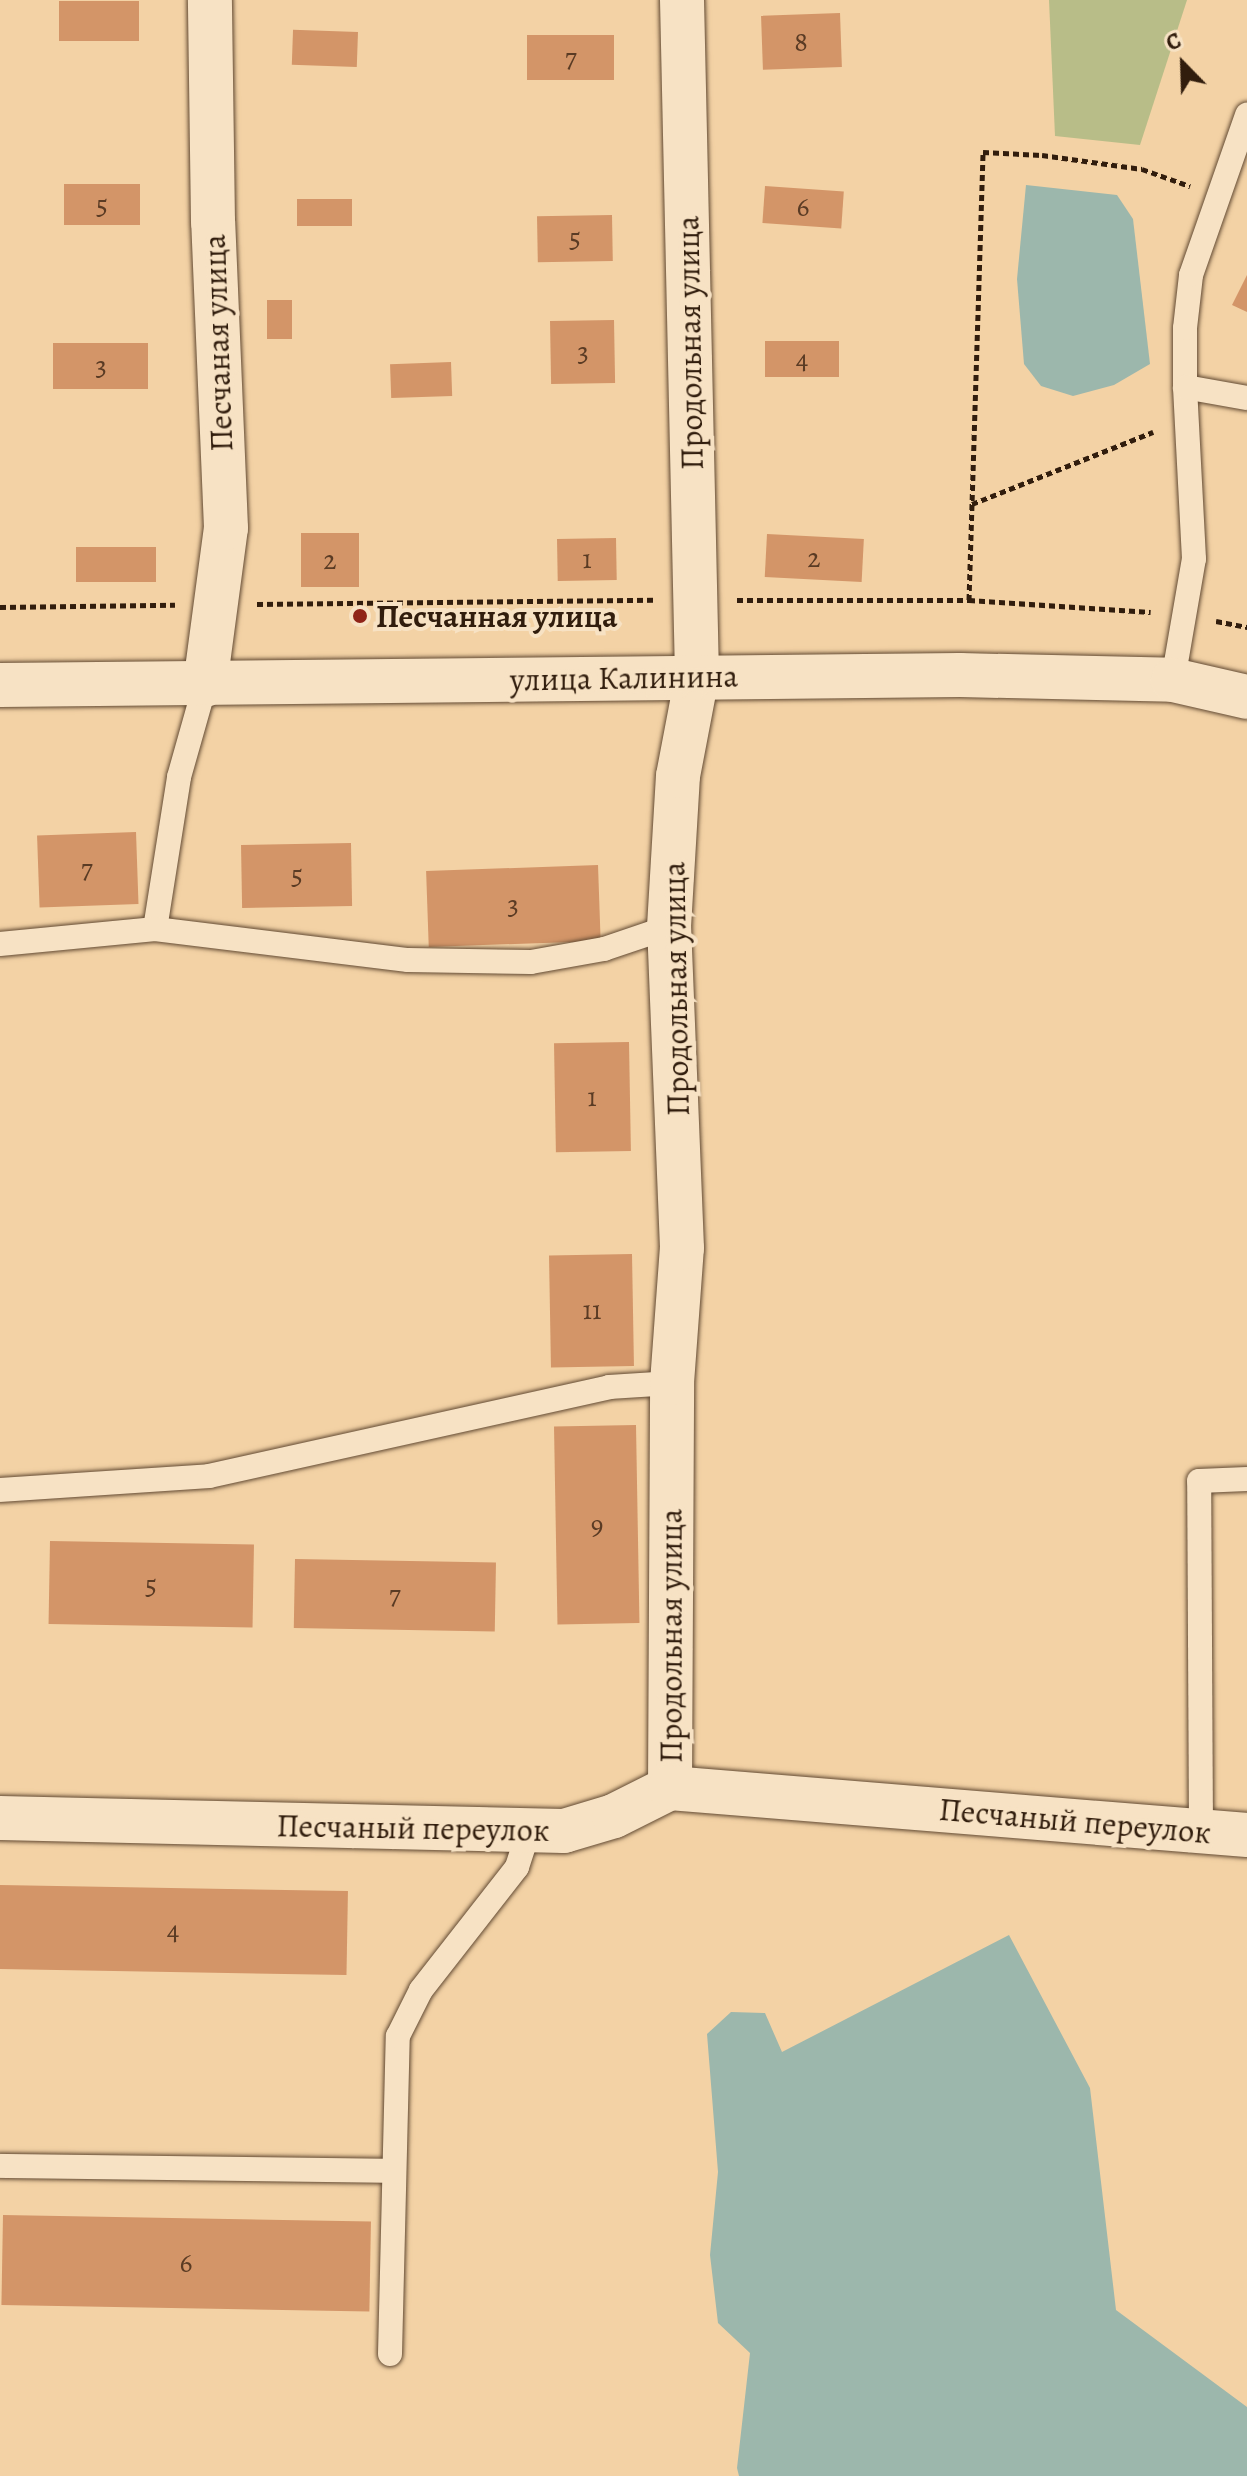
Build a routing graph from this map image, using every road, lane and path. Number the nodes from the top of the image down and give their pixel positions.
1 (210, 0) edge
2 (682, 0) edge
3 (1247, 115) edge
4 (1219, 196) junction
5 (1185, 387) junction
6 (1247, 398) edge
7 (1186, 419) junction
8 (972, 504) junction
9 (695, 600) junction
10 (969, 600) junction
11 (216, 605) junction
12 (0, 607) edge
13 (1184, 614) junction
14 (1247, 627) edge
15 (697, 676) junction
16 (1173, 680) junction
17 (0, 685) edge
18 (205, 685) junction
19 (1247, 697) edge
20 (669, 927) junction
21 (155, 929) junction
22 (0, 944) edge
23 (672, 1383) junction
24 (1247, 1479) edge
25 (0, 1490) edge
26 (670, 1788) junction
27 (0, 1818) edge
28 (529, 1831) junction
29 (1201, 1831) junction
30 (1247, 1835) edge
31 (0, 2166) edge
32 (393, 2171) junction
33 (390, 2354) dead end

1 - 11 street, Песчаная улица
2 - 9 street, Продольная улица
3 - 4 lane
4 - 5 lane
4 - 8 path
5 - 6 lane
5 - 7 lane
7 - 8 path
7 - 13 lane
8 - 10 path
9 - 10 path
9 - 11 path
9 - 15 street, Продольная улица
10 - 13 path
11 - 12 path
11 - 18 street, Песчаная улица
13 - 14 path
13 - 16 lane
15 - 16 street, улица Калинина
15 - 18 street, улица Калинина
15 - 20 street, Продольная улица
16 - 19 street, улица Калинина
17 - 18 street, улица Калинина
18 - 21 lane
20 - 21 lane
20 - 23 street, Продольная улица
21 - 22 lane
23 - 25 lane
23 - 26 street, Продольная улица
24 - 29 lane
26 - 28 street, Песчаный переулок
26 - 29 street, Песчаный переулок
27 - 28 street, Песчаный переулок
28 - 32 lane
29 - 30 street, Песчаный переулок
31 - 32 lane
32 - 33 lane

